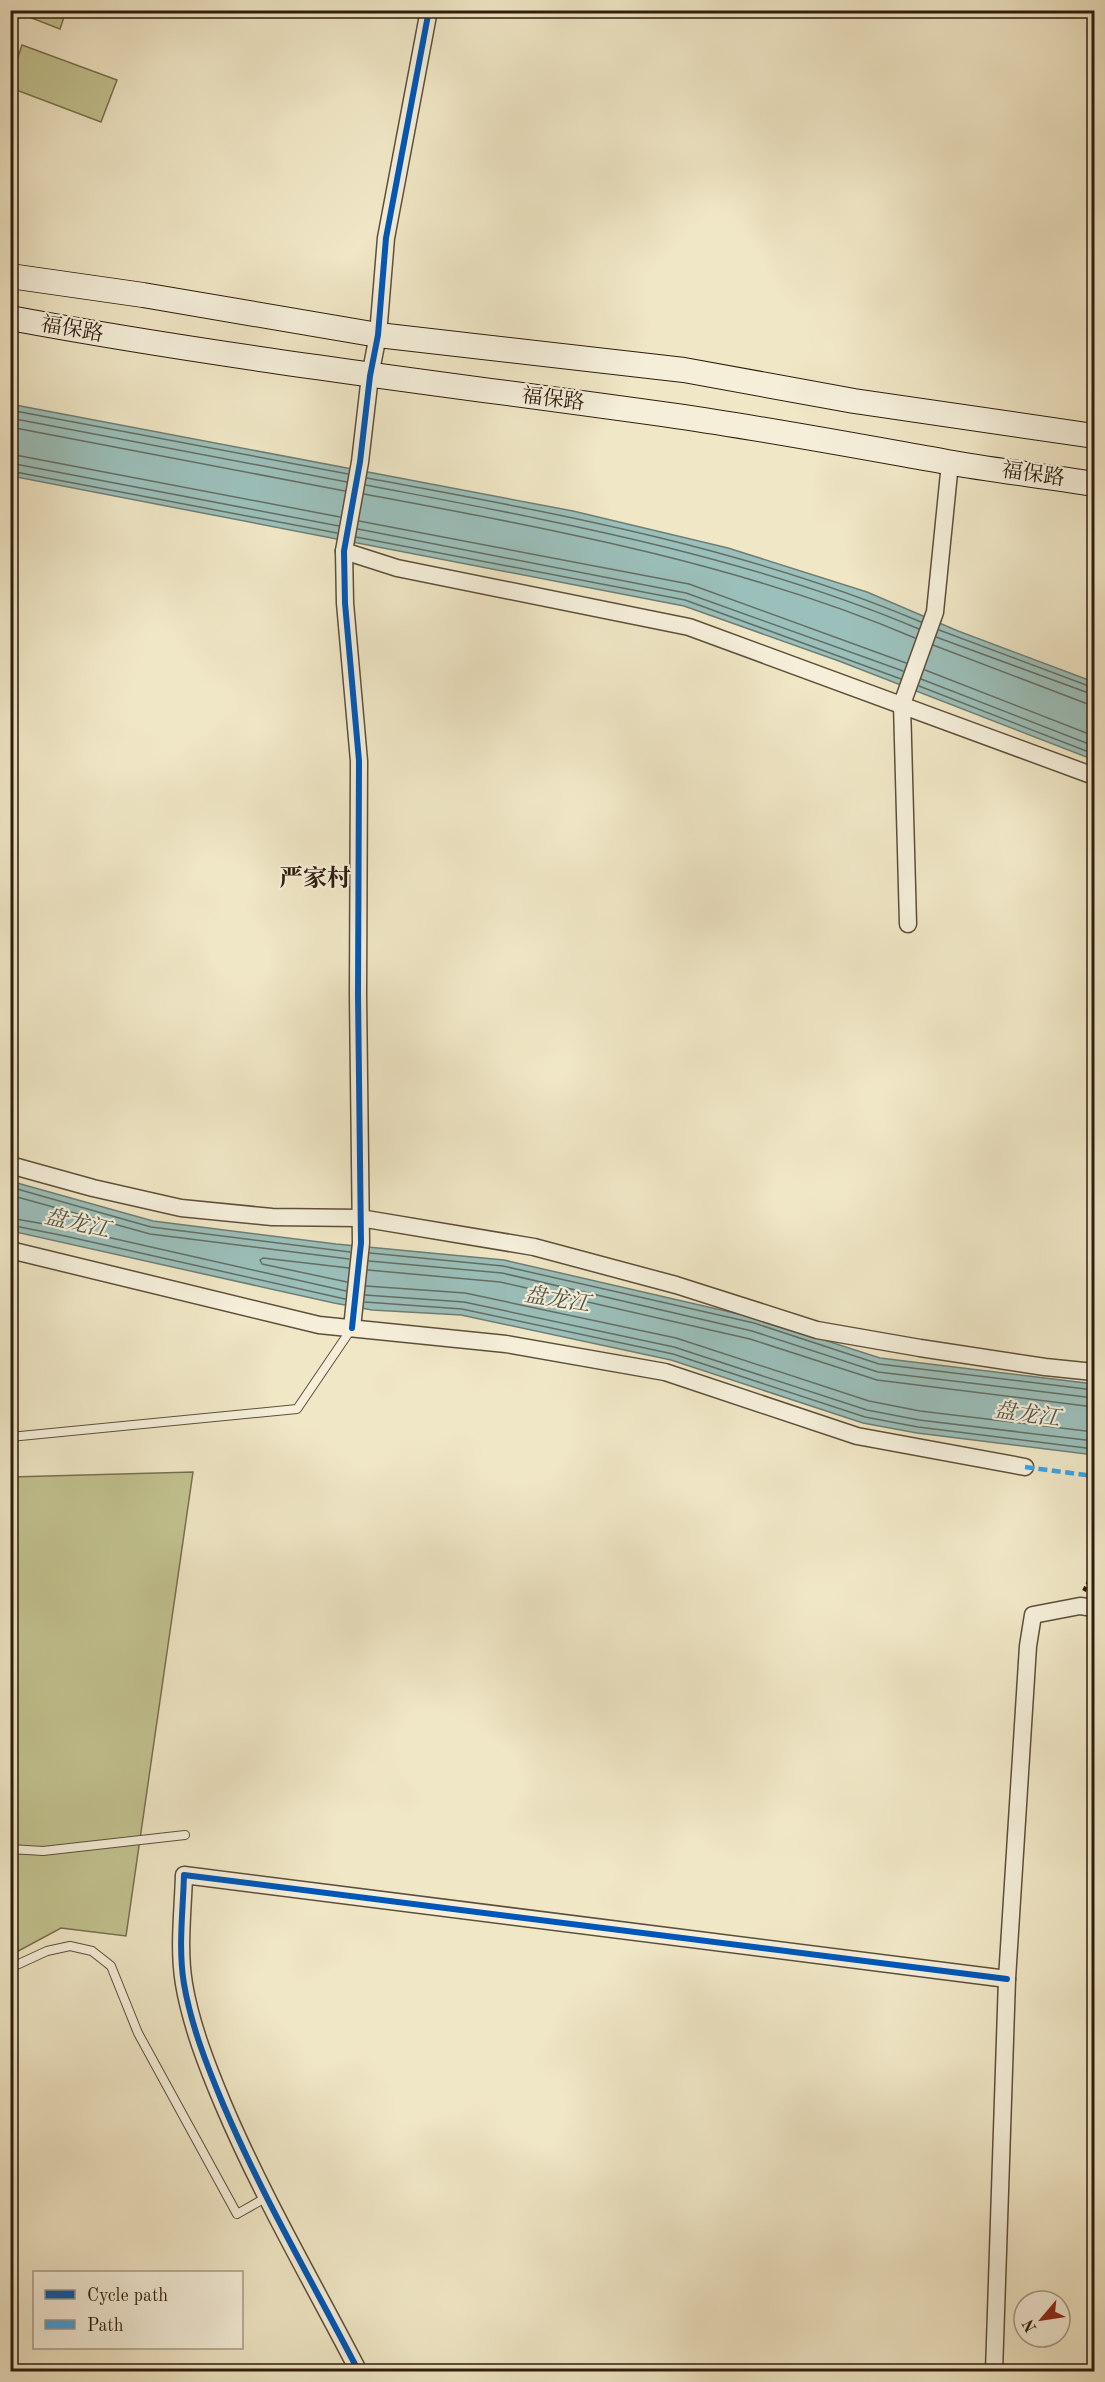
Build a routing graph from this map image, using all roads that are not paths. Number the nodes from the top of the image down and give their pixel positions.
1 (429, 10) edge
2 (10, 276) edge
3 (10, 318) edge
4 (378, 336) junction
5 (370, 376) junction
6 (1095, 436) edge
7 (950, 463) junction
8 (1095, 484) edge
9 (344, 550) junction
10 (902, 704) junction
11 (1095, 776) edge
12 (908, 924) dead end
13 (10, 1165) edge
14 (360, 1218) junction
15 (10, 1250) edge
16 (352, 1328) junction
17 (1095, 1372) edge
18 (10, 1437) edge
19 (1025, 1467) dead end
20 (1095, 1608) edge
21 (185, 1835) dead end
22 (10, 1849) edge
23 (10, 1968) edge
24 (1007, 1979) junction
25 (267, 2197) junction
26 (359, 2372) edge
27 (994, 2372) edge

1 - 4 street
2 - 4 main road, 福保路
3 - 5 main road, 福保路
4 - 5 street
4 - 6 main road, 福保路
5 - 7 main road, 福保路
5 - 9 street
7 - 8 main road, 福保路
7 - 10 street
9 - 10 street
9 - 14 street
10 - 11 street
10 - 12 street
13 - 14 street
14 - 16 street
14 - 17 street
15 - 16 street
16 - 18 lane
16 - 19 street
20 - 24 street
21 - 22 lane
23 - 25 lane
24 - 25 street
24 - 27 street
25 - 26 street

